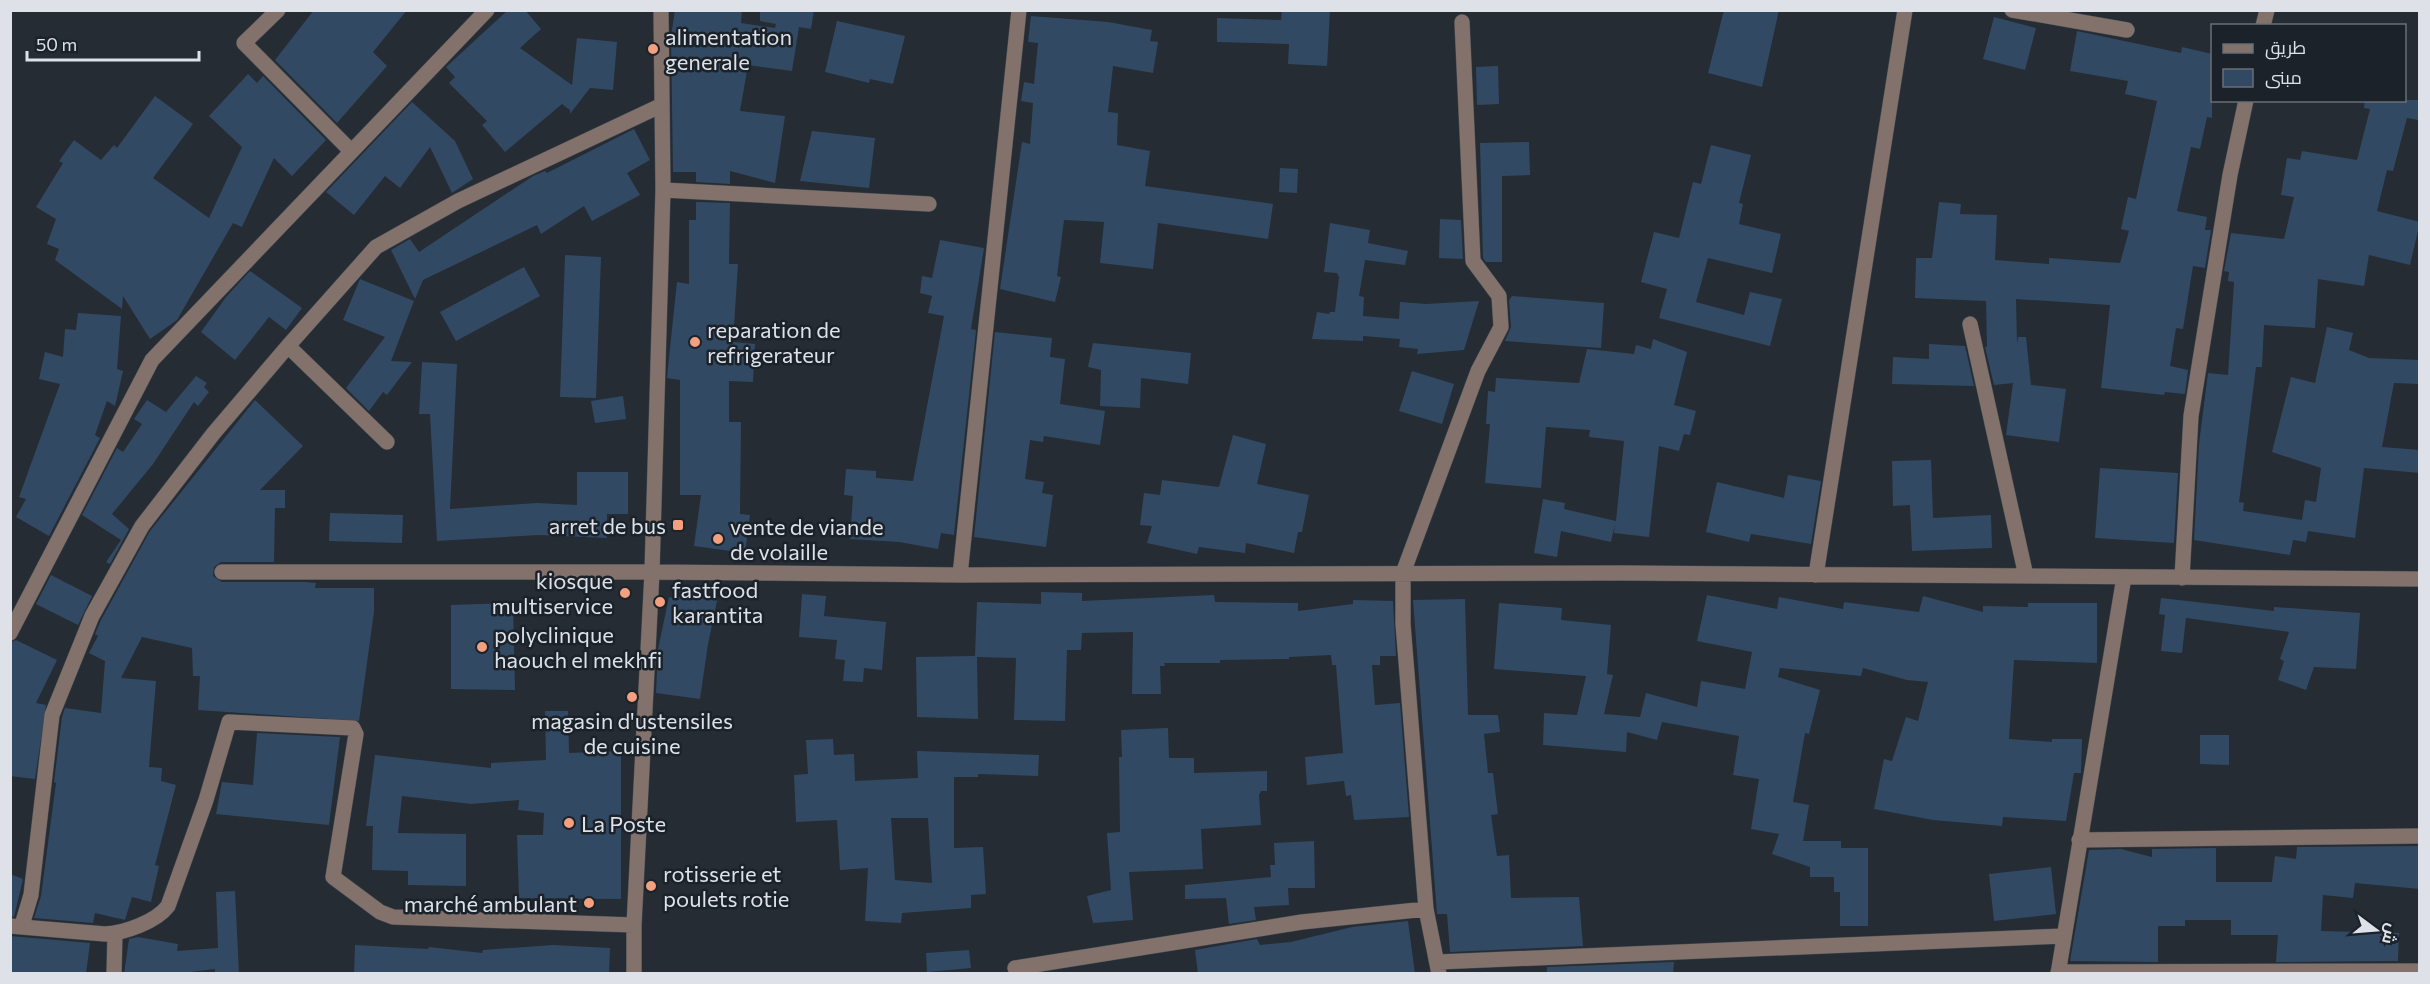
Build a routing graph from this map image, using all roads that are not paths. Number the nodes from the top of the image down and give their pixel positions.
1 (278, 10) edge
2 (488, 10) edge
3 (661, 10) edge
4 (1019, 10) edge
5 (1905, 10) edge
6 (2012, 10) edge
7 (1462, 22) dead end
8 (2127, 30) dead end
9 (2246, 102) edge
10 (662, 105) junction
11 (351, 151) junction
12 (663, 190) junction
13 (928, 204) dead end
14 (1970, 324) dead end
15 (288, 346) junction
16 (387, 442) dead end
17 (222, 572) dead end
18 (652, 572) junction
19 (1403, 573) junction
20 (960, 575) junction
21 (1816, 575) junction
22 (2026, 576) junction
23 (2124, 577) junction
24 (2182, 578) junction
25 (2420, 579) edge
26 (10, 633) edge
27 (2420, 836) edge
28 (2079, 840) junction
29 (1426, 909) junction
30 (16, 925) edge
31 (634, 926) junction
32 (115, 933) junction
33 (2064, 936) junction
34 (1015, 968) dead end
35 (1439, 968) edge
36 (2420, 971) edge
37 (2058, 973) edge
38 (114, 974) edge
39 (634, 974) edge

1 - 11 street
2 - 11 street
3 - 10 street
4 - 20 street
5 - 21 street
6 - 8 street
7 - 19 street
9 - 24 street
10 - 12 street
10 - 15 street
11 - 26 street
12 - 13 street
12 - 18 street
14 - 22 street
15 - 16 street
15 - 30 street
17 - 18 street
18 - 20 street
18 - 31 street
19 - 20 street
19 - 21 street
19 - 29 street
21 - 22 street
22 - 23 street
23 - 24 street
23 - 28 street
24 - 25 street
27 - 28 street
28 - 33 street
29 - 34 street
29 - 35 street
30 - 32 street
31 - 32 street
31 - 39 street
32 - 38 street
33 - 35 street
33 - 37 street
36 - 37 street

